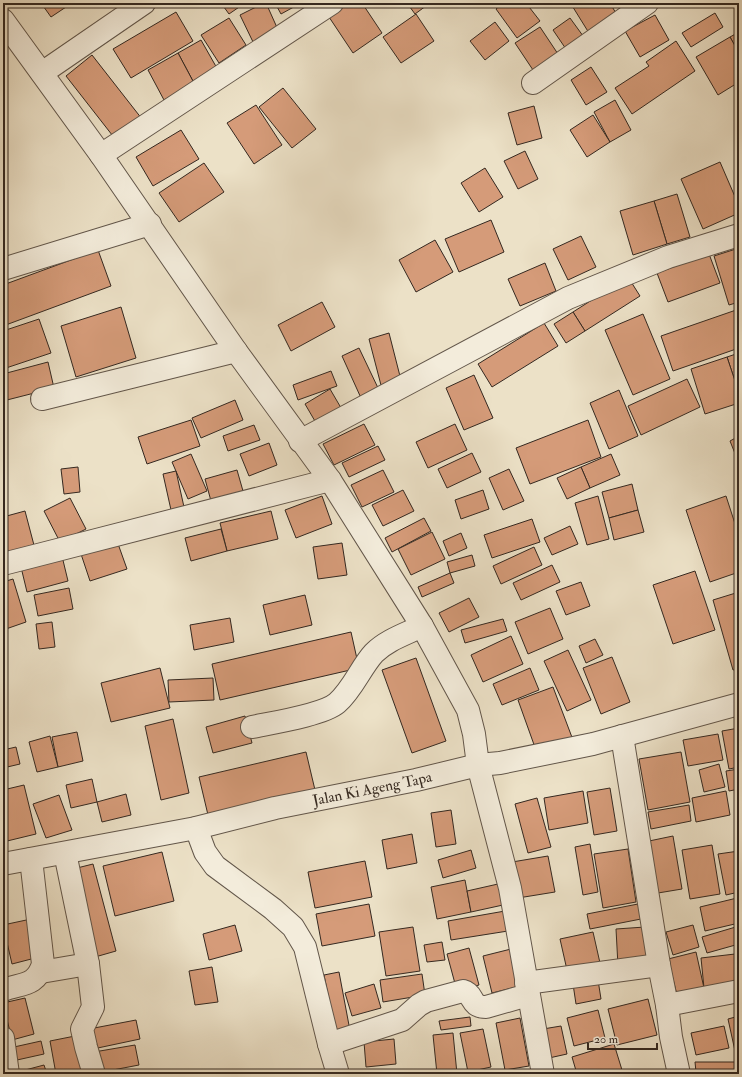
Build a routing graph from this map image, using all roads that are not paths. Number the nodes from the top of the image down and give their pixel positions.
1 (144, 3) edge
2 (332, 3) edge
3 (635, 6) edge
4 (3, 20) edge
5 (42, 73) junction
6 (533, 83) dead end
7 (101, 155) junction
8 (150, 224) junction
9 (739, 235) edge
10 (3, 269) edge
11 (236, 351) junction
12 (42, 399) dead end
13 (300, 440) junction
14 (330, 480) junction
15 (3, 564) edge
16 (422, 626) junction
17 (739, 704) edge
18 (252, 727) dead end
19 (622, 736) junction
20 (478, 765) junction
21 (196, 828) junction
22 (65, 853) junction
23 (31, 859) junction
24 (3, 864) edge
25 (88, 964) junction
26 (659, 965) junction
27 (41, 972) junction
28 (527, 989) junction
29 (3, 990) edge
30 (739, 991) edge
31 (667, 1005) junction
32 (3, 1038) edge
33 (329, 1044) junction
34 (8, 1074) edge
35 (94, 1074) edge
36 (338, 1074) edge
37 (542, 1074) edge
38 (679, 1074) edge

1 - 5 street
2 - 7 street
3 - 6 street
4 - 5 street
5 - 7 street
7 - 8 street
8 - 10 street
8 - 11 street
9 - 13 street
11 - 12 street
11 - 13 street
13 - 14 street
14 - 15 street
14 - 16 street
16 - 18 street
16 - 20 street
17 - 19 street, Jalan Ki Ageng Tapa
19 - 20 street, Jalan Ki Ageng Tapa
19 - 26 street
20 - 21 street, Jalan Ki Ageng Tapa
20 - 28 street
21 - 22 street, Jalan Ki Ageng Tapa
21 - 33 street
22 - 23 street, Jalan Ki Ageng Tapa
22 - 25 street
23 - 24 street, Jalan Ki Ageng Tapa
23 - 27 street
25 - 27 street
25 - 35 street
26 - 28 street
26 - 31 street
27 - 29 street
28 - 33 street
28 - 37 street
30 - 31 street
31 - 38 street
32 - 34 street
33 - 36 street

